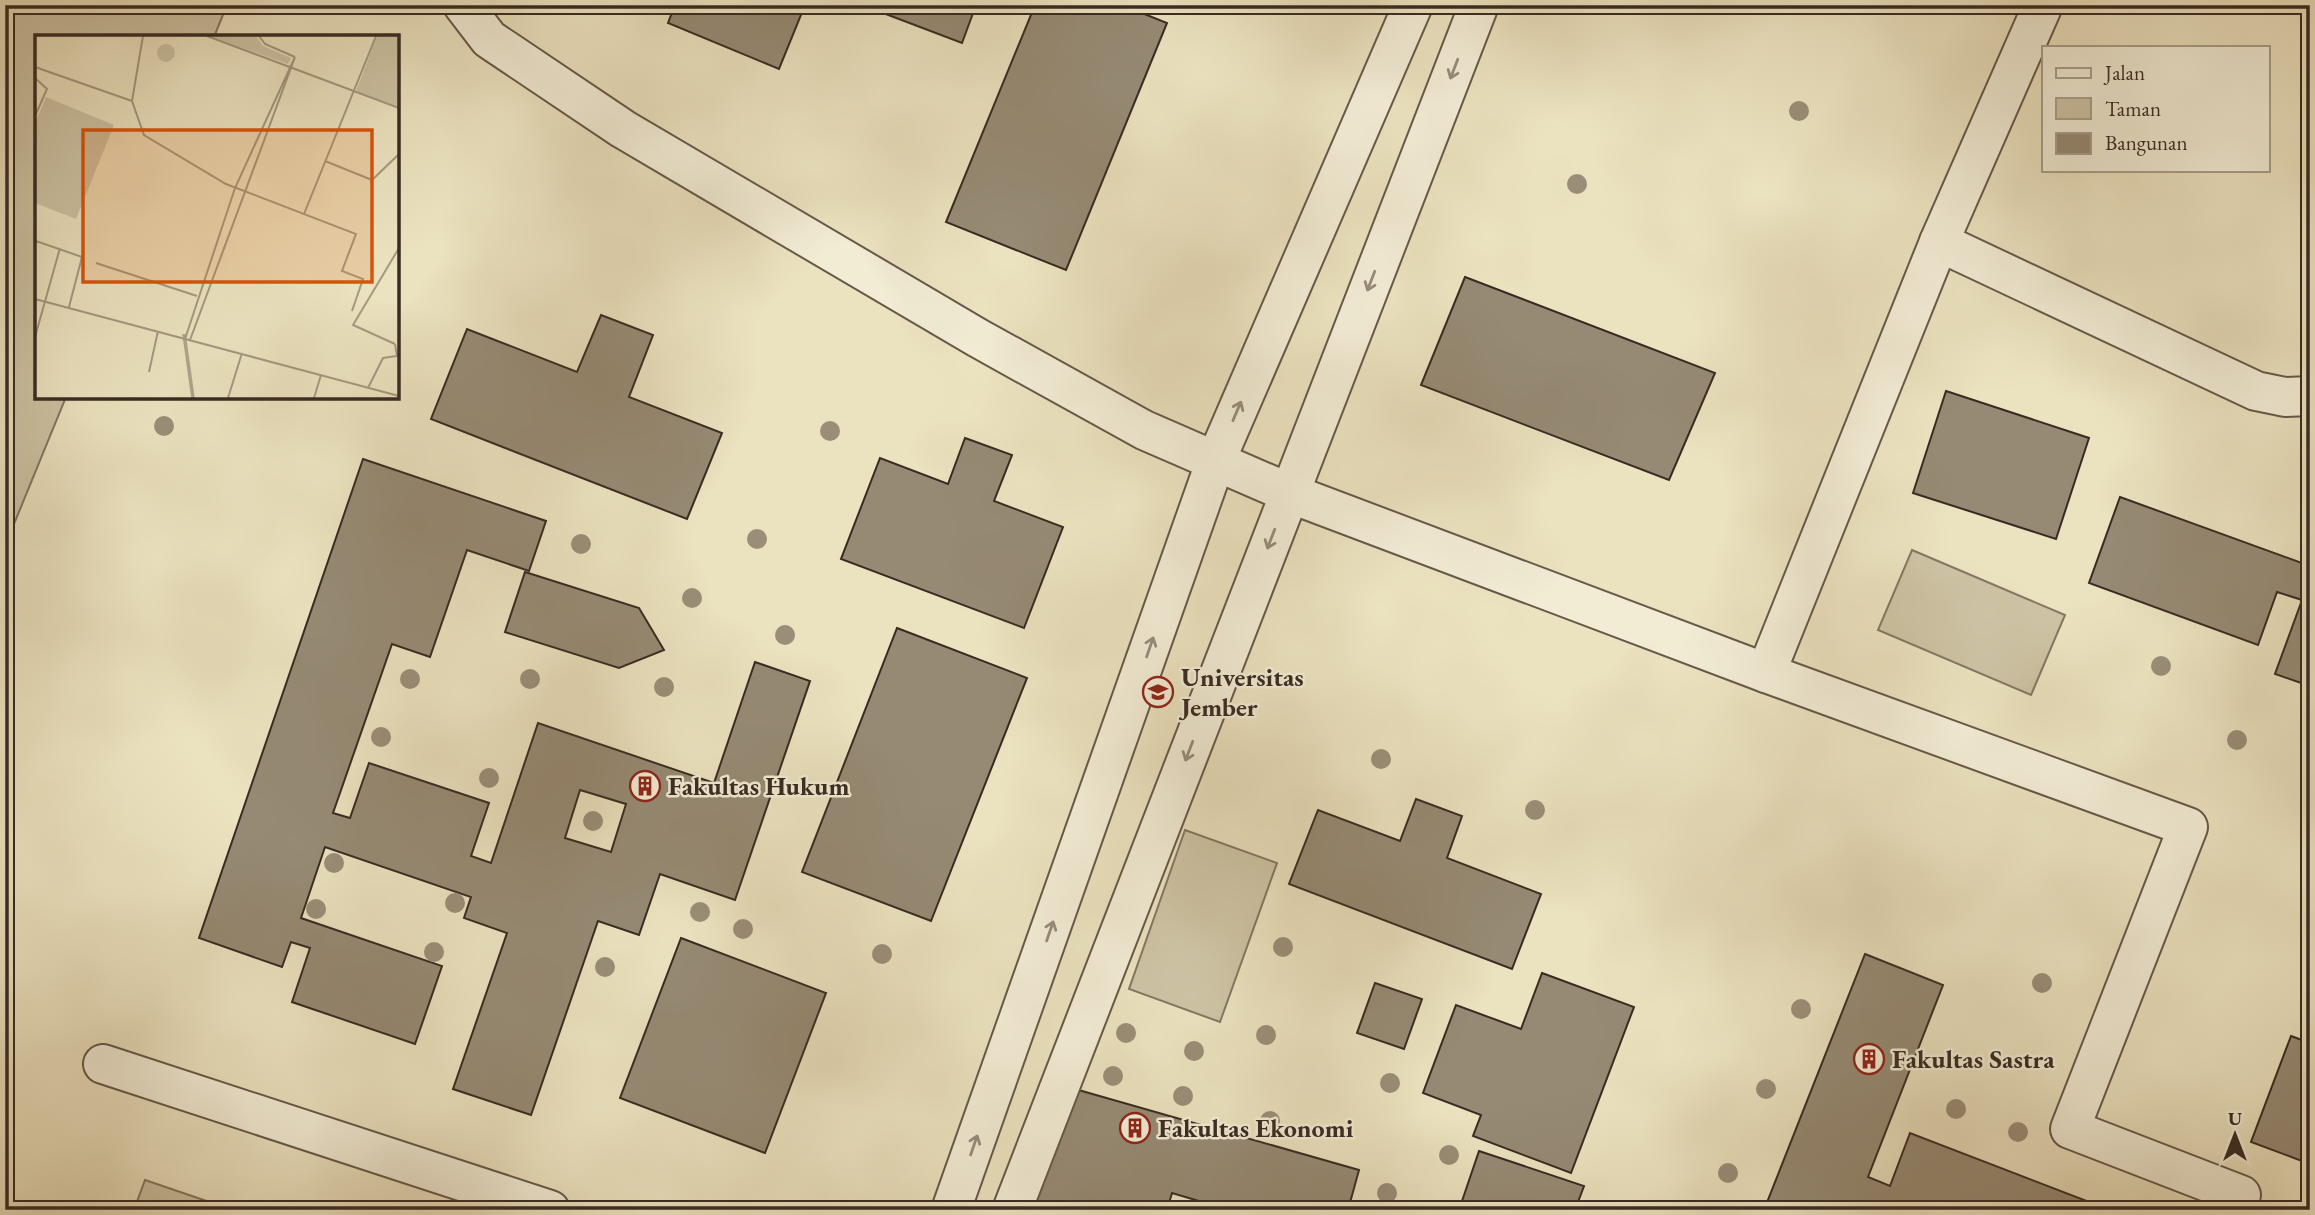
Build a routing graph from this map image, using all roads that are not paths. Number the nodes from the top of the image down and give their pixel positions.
1 (464, 5) edge
2 (1413, 5) edge
3 (1479, 5) edge
4 (2043, 5) edge
5 (1939, 242) junction
6 (2310, 396) edge
7 (1216, 460) junction
8 (1289, 493) junction
9 (1766, 673) junction
10 (103, 1063) dead end
11 (550, 1210) edge
12 (951, 1210) edge
13 (1012, 1210) edge
14 (2236, 1210) edge

1 - 7 lane
7 -> 2 lane
3 -> 8 lane
4 - 5 lane
5 - 6 lane
5 - 9 lane
7 - 8 lane
12 -> 7 lane
8 - 9 lane
8 -> 13 lane
9 - 14 lane
10 - 11 lane

